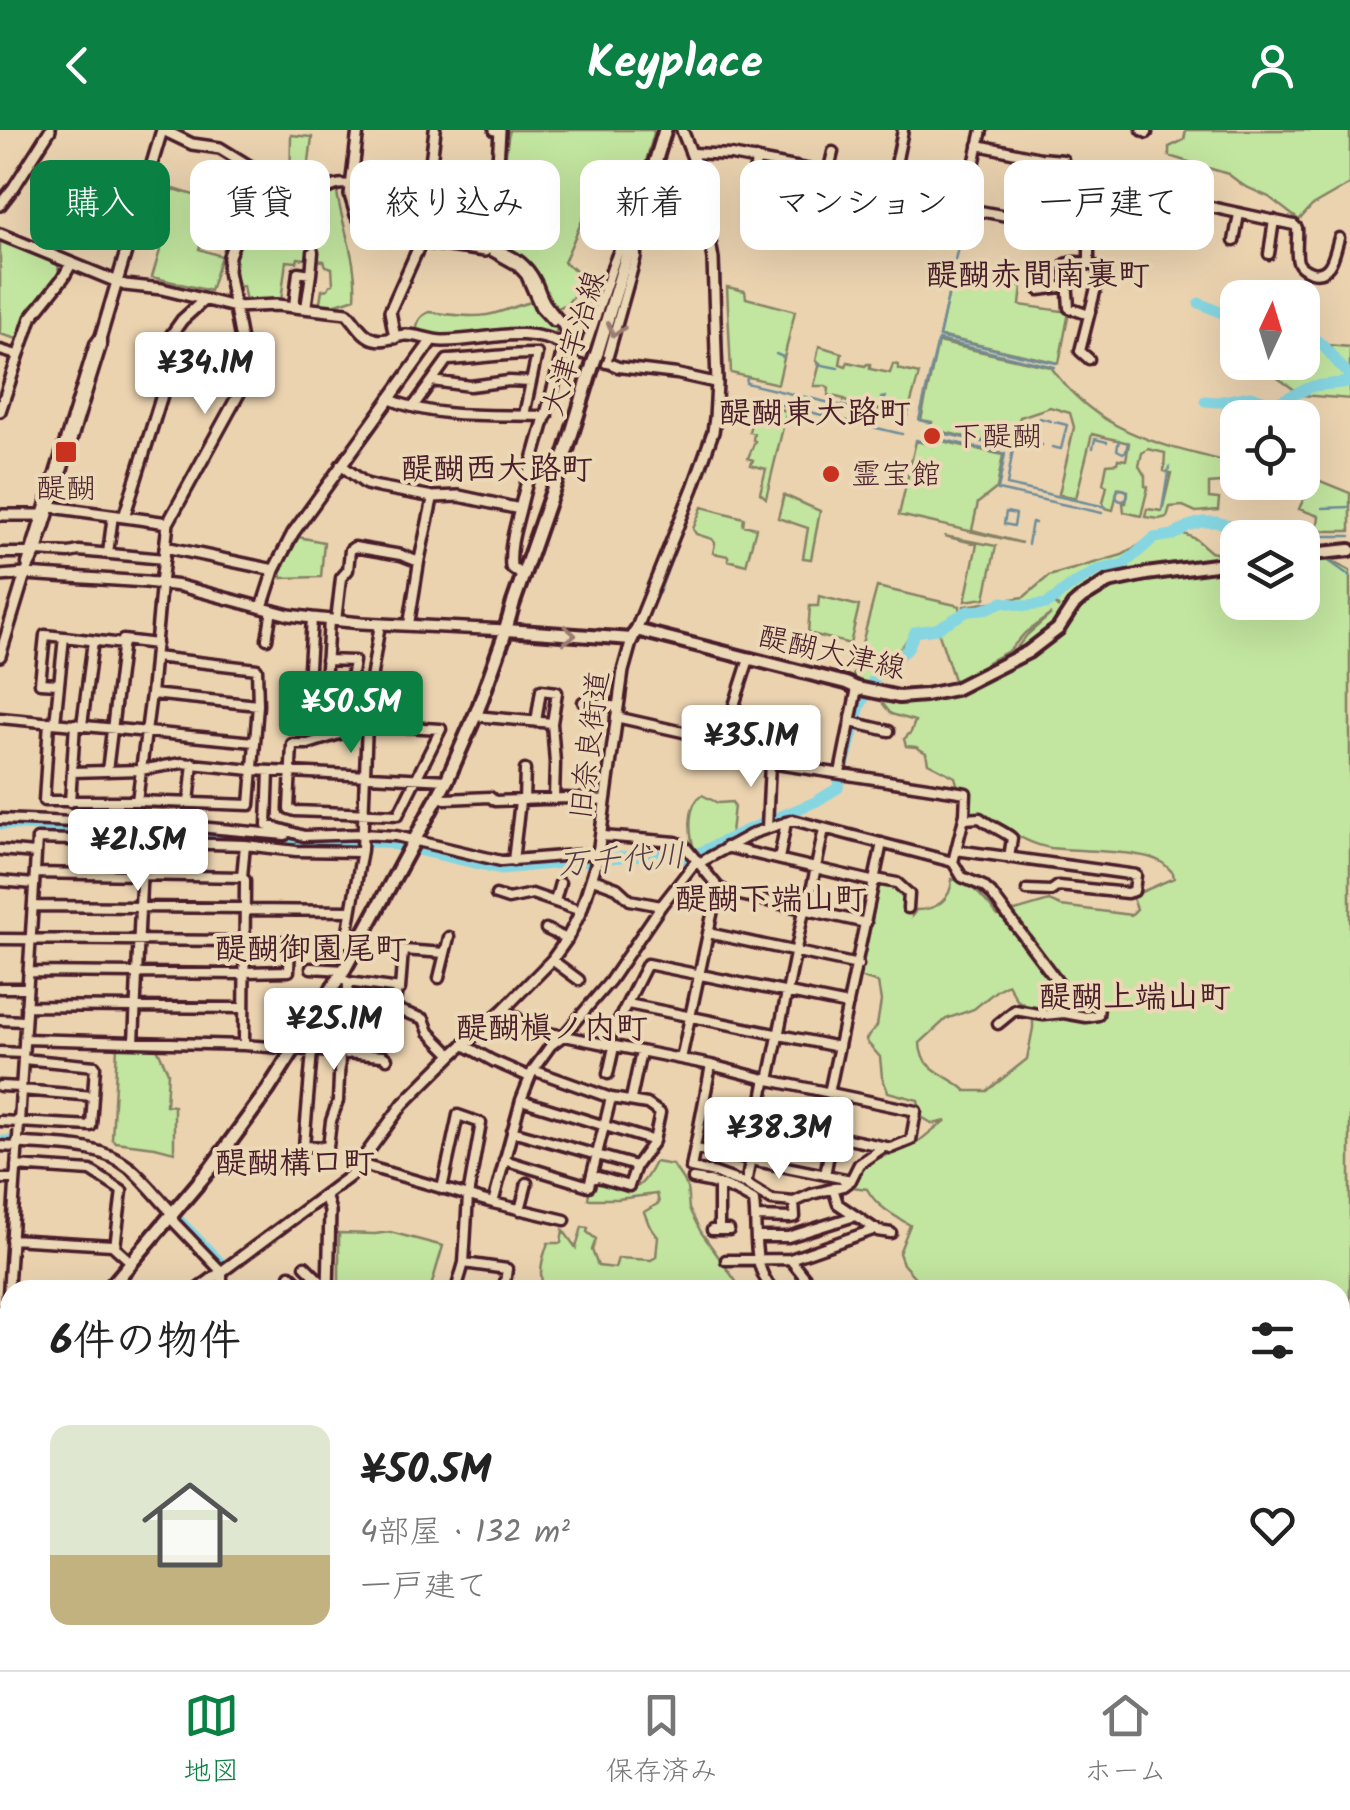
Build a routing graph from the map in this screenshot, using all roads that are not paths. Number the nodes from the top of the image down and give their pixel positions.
1 (50, 130) edge
2 (163, 130) edge
3 (358, 130) edge
4 (435, 130) edge
5 (495, 130) edge
6 (665, 130) edge
7 (682, 130) edge
8 (903, 130) edge
9 (982, 130) edge
10 (978, 146) junction
11 (833, 152) dead end
12 (693, 153) junction
13 (756, 159) joint
14 (240, 160) edge
15 (355, 160) edge
16 (431, 160) edge
17 (498, 160) edge
18 (761, 160) edge
19 (833, 160) edge
20 (897, 160) edge
21 (975, 160) edge
22 (1063, 160) edge
23 (0, 205) edge
24 (1214, 208) edge
25 (1239, 214) junction
26 (1274, 220) junction
27 (0, 234) edge
28 (1338, 238) dead end
29 (1234, 241) dead end
30 (231, 250) edge
31 (417, 250) edge
32 (489, 250) edge
33 (1089, 250) edge
34 (314, 252) dead end
35 (1269, 254) dead end
36 (1089, 263) junction
37 (71, 264) junction
38 (311, 274) junction
39 (116, 283) junction
40 (1068, 286) junction
41 (1039, 290) dead end
42 (204, 300) junction
43 (294, 306) junction
44 (235, 307) junction
45 (306, 308) junction
46 (1089, 315) junction
47 (101, 336) junction
48 (395, 338) junction
49 (432, 340) junction
50 (564, 345) junction
51 (0, 350) edge
52 (18, 356) junction
53 (595, 358) junction
54 (1088, 359) dead end
55 (432, 381) junction
56 (531, 382) junction
57 (717, 383) junction
58 (390, 399) junction
59 (413, 407) junction
60 (0, 411) edge
61 (524, 415) junction
62 (547, 416) junction
63 (341, 465) junction
64 (432, 497) junction
65 (52, 507) junction
66 (520, 509) junction
67 (0, 515) edge
68 (42, 515) junction
69 (119, 516) junction
70 (168, 523) junction
71 (1350, 550) edge
72 (34, 552) junction
73 (0, 553) edge
74 (108, 553) junction
75 (165, 553) junction
76 (1320, 553) edge
77 (418, 562) junction
78 (1220, 564) edge
79 (274, 570) junction
80 (26, 574) junction
81 (0, 576) edge
82 (522, 576) junction
83 (162, 584) junction
84 (267, 608) junction
85 (312, 618) junction
86 (332, 621) junction
87 (380, 624) junction
88 (409, 624) junction
89 (506, 630) junction
90 (634, 634) junction
91 (64, 637) junction
92 (268, 639) dead end
93 (93, 641) junction
94 (122, 644) junction
95 (156, 644) junction
96 (0, 656) edge
97 (155, 657) junction
98 (748, 659) junction
99 (326, 660) junction
100 (58, 684) junction
101 (864, 690) junction
102 (151, 694) junction
103 (324, 700) junction
104 (583, 702) dead end
105 (403, 704) dead end
106 (258, 706) junction
107 (617, 712) junction
108 (474, 716) junction
109 (0, 718) edge
110 (52, 722) junction
111 (536, 722) junction
112 (855, 722) junction
113 (78, 724) junction
114 (552, 724) junction
115 (368, 725) junction
116 (112, 727) junction
117 (402, 727) junction
118 (146, 730) junction
119 (889, 732) dead end
120 (254, 742) junction
121 (721, 746) junction
122 (770, 763) junction
123 (192, 764) junction
124 (140, 770) junction
125 (252, 770) junction
126 (525, 770) dead end
127 (107, 771) junction
128 (269, 771) junction
129 (72, 772) junction
130 (290, 772) junction
131 (843, 773) junction
132 (366, 776) junction
133 (416, 778) junction
134 (447, 780) junction
135 (437, 797) junction
136 (554, 799) junction
137 (136, 800) junction
138 (522, 800) junction
139 (606, 800) junction
140 (70, 802) junction
141 (190, 803) junction
142 (364, 814) junction
143 (0, 819) edge
144 (964, 819) junction
145 (786, 822) junction
146 (767, 824) junction
147 (824, 829) junction
148 (294, 834) junction
149 (362, 836) junction
150 (602, 836) junction
151 (142, 842) junction
152 (882, 844) junction
153 (245, 845) junction
154 (412, 845) junction
155 (726, 847) junction
156 (0, 850) edge
157 (956, 850) junction
158 (361, 851) junction
159 (35, 854) junction
160 (598, 857) junction
161 (1009, 858) junction
162 (696, 859) junction
163 (778, 859) junction
164 (513, 861) junction
165 (953, 862) junction
166 (1062, 864) junction
167 (816, 868) junction
168 (35, 873) junction
169 (141, 875) junction
170 (242, 877) junction
171 (594, 878) junction
172 (0, 880) edge
173 (876, 880) junction
174 (560, 883) dead end
175 (34, 884) junction
176 (718, 886) junction
177 (1058, 886) junction
178 (1027, 890) dead end
179 (496, 896) dead end
180 (555, 901) junction
181 (32, 906) junction
182 (660, 906) junction
183 (140, 907) junction
184 (908, 908) dead end
185 (245, 909) junction
186 (806, 910) junction
187 (351, 911) junction
188 (581, 911) junction
189 (866, 923) junction
190 (546, 929) dead end
191 (708, 933) junction
192 (450, 938) dead end
193 (0, 939) edge
194 (567, 939) junction
195 (30, 940) junction
196 (245, 940) junction
197 (290, 940) junction
198 (138, 941) junction
199 (351, 945) junction
200 (795, 951) junction
201 (446, 954) junction
202 (552, 960) junction
203 (858, 965) junction
204 (311, 968) dead end
205 (28, 972) junction
206 (137, 973) junction
207 (245, 973) junction
208 (700, 975) junction
209 (344, 977) junction
210 (439, 978) dead end
211 (579, 980) dead end
212 (0, 988) edge
213 (27, 988) junction
214 (397, 989) junction
215 (786, 992) junction
216 (628, 1004) junction
217 (848, 1005) junction
218 (26, 1006) junction
219 (136, 1008) junction
220 (244, 1008) junction
221 (394, 1009) junction
222 (504, 1009) junction
223 (346, 1012) junction
224 (691, 1016) junction
225 (0, 1020) edge
226 (25, 1021) junction
227 (998, 1024) dead end
228 (779, 1034) junction
229 (563, 1036) junction
230 (24, 1039) junction
231 (134, 1042) junction
232 (464, 1045) junction
233 (244, 1046) junction
234 (610, 1046) junction
235 (839, 1047) junction
236 (295, 1050) junction
237 (0, 1052) edge
238 (312, 1052) junction
239 (641, 1052) junction
240 (343, 1054) junction
241 (452, 1055) junction
242 (23, 1056) junction
243 (387, 1059) dead end
244 (681, 1060) junction
245 (712, 1065) junction
246 (532, 1074) junction
247 (608, 1074) dead end
248 (768, 1079) junction
249 (0, 1086) edge
250 (21, 1089) junction
251 (830, 1093) junction
252 (93, 1096) junction
253 (840, 1096) junction
254 (612, 1098) junction
255 (521, 1100) junction
256 (631, 1100) junction
257 (704, 1109) junction
258 (758, 1120) junction
259 (0, 1121) edge
260 (19, 1122) junction
261 (605, 1126) junction
262 (512, 1131) junction
263 (833, 1135) junction
264 (654, 1141) junction
265 (17, 1145) junction
266 (0, 1146) edge
267 (451, 1146) junction
268 (884, 1147) junction
269 (696, 1149) junction
270 (474, 1152) junction
271 (598, 1155) junction
272 (504, 1160) junction
273 (750, 1160) junction
274 (359, 1164) junction
275 (16, 1166) junction
276 (636, 1166) junction
277 (825, 1175) junction
278 (693, 1178) dead end
279 (0, 1179) edge
280 (15, 1179) junction
281 (592, 1179) junction
282 (851, 1180) junction
283 (527, 1183) dead end
284 (746, 1184) junction
285 (719, 1185) junction
286 (833, 1188) junction
287 (442, 1189) junction
288 (325, 1195) junction
289 (468, 1196) junction
290 (794, 1202) junction
291 (493, 1203) junction
292 (520, 1210) junction
293 (0, 1212) edge
294 (13, 1212) junction
295 (172, 1216) junction
296 (756, 1216) junction
297 (856, 1216) junction
298 (565, 1220) dead end
299 (876, 1229) junction
300 (720, 1230) dead end
301 (892, 1233) dead end
302 (756, 1238) junction
303 (11, 1242) junction
304 (0, 1245) edge
305 (115, 1248) junction
306 (790, 1259) junction
307 (726, 1260) dead end
308 (756, 1260) junction
309 (132, 1263) junction
310 (464, 1263) junction
311 (306, 1266) dead end
312 (222, 1272) junction
313 (290, 1275) dead end
314 (4, 1278) edge
315 (117, 1280) edge
316 (211, 1280) edge
317 (222, 1280) edge
318 (295, 1280) edge
319 (319, 1280) edge
320 (328, 1280) edge
321 (459, 1280) edge
322 (506, 1280) edge
323 (764, 1280) edge
324 (807, 1280) edge

1 - 23 street
2 - 14 street
2 - 39 street
3 - 15 street
4 - 16 street
5 - 17 street
6 - 53 main road, 大津宇治線
7 - 12 street, 旧奈良街道
8 - 20 street
9 - 10 street
10 - 21 street
10 - 22 street
11 - 19 street
12 - 13 street
12 - 57 street, 旧奈良街道
13 - 18 street
24 - 25 street
25 - 26 street
25 - 29 street
26 - 28 street
26 - 35 street
27 - 37 street
30 - 44 street
31 - 48 street
32 - 50 street
33 - 36 street
34 - 38 street
36 - 40 street
36 - 46 street
37 - 39 street
37 - 52 street
38 - 43 street
38 - 45 street
39 - 42 street
39 - 47 street
40 - 41 street
40 - 46 street
42 - 44 street
42 - 69 street
43 - 44 street
43 - 45 street
44 - 70 street
45 - 48 street
46 - 54 street
47 - 65 street
47 - 68 street
48 - 49 street
49 - 50 street
49 - 58 street
50 - 53 street
50 - 62 street
51 - 52 street
52 - 60 street
53 - 57 street
53 - 82 main road, 大津宇治線
55 - 56 street
55 - 56 street
55 - 59 street
56 - 61 street
57 - 90 street, 旧奈良街道
58 - 59 street
58 - 63 street
59 - 61 street
61 - 62 street
62 - 66 street
63 - 64 street
63 - 79 street
64 - 66 street
64 - 77 street
65 - 69 street
65 - 72 street
66 - 82 street
67 - 68 street
68 - 72 street
69 - 70 street
69 - 74 street
70 - 75 street
71 - 76 main road
72 - 73 street
72 - 74 street
72 - 80 street
74 - 75 street
75 - 79 street
75 - 83 street
77 - 86 street
77 - 88 street
78 - 101 main road, 醍醐大津線
79 - 84 street
80 - 81 street
80 - 83 street
80 - 96 street
82 - 89 main road, 大津宇治線
83 - 84 street
83 - 95 street
84 - 85 street
84 - 92 street
85 - 86 street
85 - 103 street
86 - 87 street
86 - 99 street
87 - 88 street
87 - 115 street
88 - 89 street
89 -> 90 main road, 醍醐大津線
89 - 108 main road, 大津宇治線
90 - 98 main road, 醍醐大津線
90 - 107 street, 旧奈良街道
91 - 93 street
91 - 100 street
91 - 100 street
93 - 94 street
93 - 113 street
94 - 95 street
94 - 116 street
95 - 97 street
97 - 102 street
97 - 106 street
98 - 101 main road, 醍醐大津線
98 - 121 street
99 - 103 street
99 - 103 street
100 - 110 street
101 - 112 street
102 - 106 street
102 - 118 street
104 - 107 street
105 - 117 street
106 - 120 street
107 - 121 street
107 - 139 street, 旧奈良街道
108 - 111 street
108 - 134 main road, 大津宇治線
109 - 110 street
110 - 113 street
110 - 140 street
111 - 114 street
111 - 114 street
112 - 119 street
112 - 131 street
113 - 116 street
113 - 129 street
114 - 136 street
115 - 117 street
115 - 130 street
115 - 132 street
116 - 118 street
116 - 127 street
117 - 133 street
118 - 120 street
118 - 124 street
120 - 125 street
121 - 122 street
122 - 131 street
122 - 146 street
123 - 124 street
123 - 125 street
123 - 141 street
124 - 127 street
124 - 137 street
125 - 128 street
125 - 141 street
126 - 138 street
127 - 129 street
128 - 130 street
128 - 148 street
129 - 140 street
130 - 132 street
130 - 142 street
131 - 144 street
132 - 133 street
132 - 142 street
133 - 134 street
133 - 142 street
134 - 135 main road, 大津宇治線
135 - 138 street
135 - 154 main road, 大津宇治線
136 - 138 street
136 - 139 street
137 - 140 street
137 - 141 street
138 - 164 street
139 - 150 street, 旧奈良街道
142 - 149 street
143 - 148 street
144 - 157 street
144 - 161 street
145 - 146 street
145 - 147 street
145 - 163 street
146 - 155 street
147 - 152 street
147 - 167 street
148 - 149 street
149 - 154 street
149 - 158 street
150 - 160 street, 旧奈良街道
150 - 162 street
151 - 153 street
151 - 159 street
151 - 169 street
152 - 165 street
152 - 173 street
153 - 158 street
153 - 170 street
154 - 164 street
154 - 199 main road, 大津宇治線
155 - 162 street
155 - 163 street
156 - 159 street
157 - 161 street
157 - 165 street
158 - 187 street
159 - 168 street
160 - 164 street
160 - 171 street, 旧奈良街道
161 - 166 street
162 - 176 street
162 - 182 street
163 - 167 street
165 - 227 street
166 - 177 street
166 - 177 street
167 - 173 street
167 - 186 street
168 - 169 street
168 - 175 street
169 - 170 street
169 - 183 street
170 - 185 street
171 - 182 street
171 - 188 street, 旧奈良街道
172 - 175 street
173 - 184 street
173 - 189 street
174 - 180 street
175 - 181 street
176 - 186 street
176 - 191 street
177 - 178 street
179 - 180 street
180 - 188 street
181 - 183 street
181 - 195 street
182 - 229 street
183 - 185 street
183 - 198 street
185 - 187 street
185 - 196 street
186 - 189 street
186 - 200 street
187 - 199 street
188 - 194 street, 旧奈良街道
189 - 203 street
190 - 194 street
191 - 200 street
191 - 208 street
192 - 201 street
193 - 195 street
194 - 202 street, 旧奈良街道
195 - 198 street
195 - 205 street
196 - 197 street
196 - 198 street
196 - 207 street
197 - 199 street
197 - 207 street
198 - 206 street
199 - 209 main road, 大津宇治線
200 - 203 street
200 - 215 street
201 - 210 street
201 - 214 street
202 - 211 street
202 - 222 street, 旧奈良街道
203 - 217 street
204 - 209 street
205 - 206 street
205 - 213 street
206 - 207 street
206 - 219 street
207 - 220 street
208 - 215 street
208 - 216 street
208 - 224 street
209 - 214 street
209 - 223 street
209 - 236 main road, 大津宇治線
212 - 213 street
213 - 218 street
214 - 221 street
215 - 217 street
215 - 228 street
216 - 224 street
216 - 234 street
217 - 235 street
218 - 219 street
218 - 226 street
219 - 220 street
219 - 231 street
220 - 233 street
221 - 223 street
221 - 241 street
222 - 229 street
222 - 232 street, 旧奈良街道
223 - 240 street
224 - 228 street
224 - 244 street
225 - 226 street
226 - 230 street
228 - 235 street
228 - 248 street
229 - 234 street
229 - 246 street
230 - 231 street
230 - 242 street
231 - 233 street
232 - 241 street, 旧奈良街道
232 - 246 street
233 - 236 street
234 - 239 street
234 - 247 street
235 - 251 street
236 - 238 street
236 - 295 main road, 大津宇治線
237 - 242 street
238 - 240 street
238 - 240 street
239 - 244 street
239 - 256 street
240 - 243 street
241 - 274 street, 旧奈良街道
242 - 250 street
242 - 252 street
244 - 245 street
245 - 248 street
245 - 257 street
246 - 254 street
246 - 255 street
248 - 251 street
248 - 258 street
249 - 250 street
250 - 252 street
250 - 260 street
251 - 253 street
252 - 260 street
253 - 263 street
253 - 268 street
254 - 256 street
254 - 261 street
255 - 261 street
255 - 262 street
256 - 264 street
257 - 258 street
257 - 269 street
258 - 263 street
258 - 273 street
259 - 260 street
260 - 265 street
261 - 264 street
261 - 271 street
262 - 271 street
262 - 272 street
263 - 268 street
263 - 277 street
264 - 276 street
265 - 266 street
265 - 275 street
265 - 295 street
267 - 270 street
267 - 270 street
267 - 287 street
268 - 282 street
269 - 273 street
269 - 284 street
270 - 289 street
271 - 276 street
271 - 281 street
272 - 281 street
272 - 291 street
273 - 277 street
273 - 284 street
274 - 287 street
274 - 288 street, 旧奈良街道
275 - 280 street
275 - 305 street
276 - 281 street
277 - 282 street
278 - 285 street
279 - 280 street
280 - 294 street
282 - 286 street
283 - 292 street
284 - 290 street
285 - 296 street
285 - 300 street
286 - 290 street
286 - 297 street
287 - 289 street
288 - 312 street, 旧奈良街道
288 - 320 street
289 - 291 street
289 - 310 street
290 - 296 street
291 - 292 street
292 - 298 street
293 - 294 street
294 - 303 street
295 - 309 main road, 大津宇治線
295 - 312 street
296 - 302 street
297 - 299 street
297 - 302 street
299 - 301 street
299 - 306 street
302 - 308 street
303 - 304 street
303 - 305 street
303 - 314 street
305 - 309 street
306 - 308 street
306 - 324 street
307 - 308 street
308 - 323 street
309 - 315 main road, 大津宇治線
310 - 321 street
310 - 322 street
311 - 319 street
312 - 316 street, 旧奈良街道
312 - 317 street
313 - 318 street

